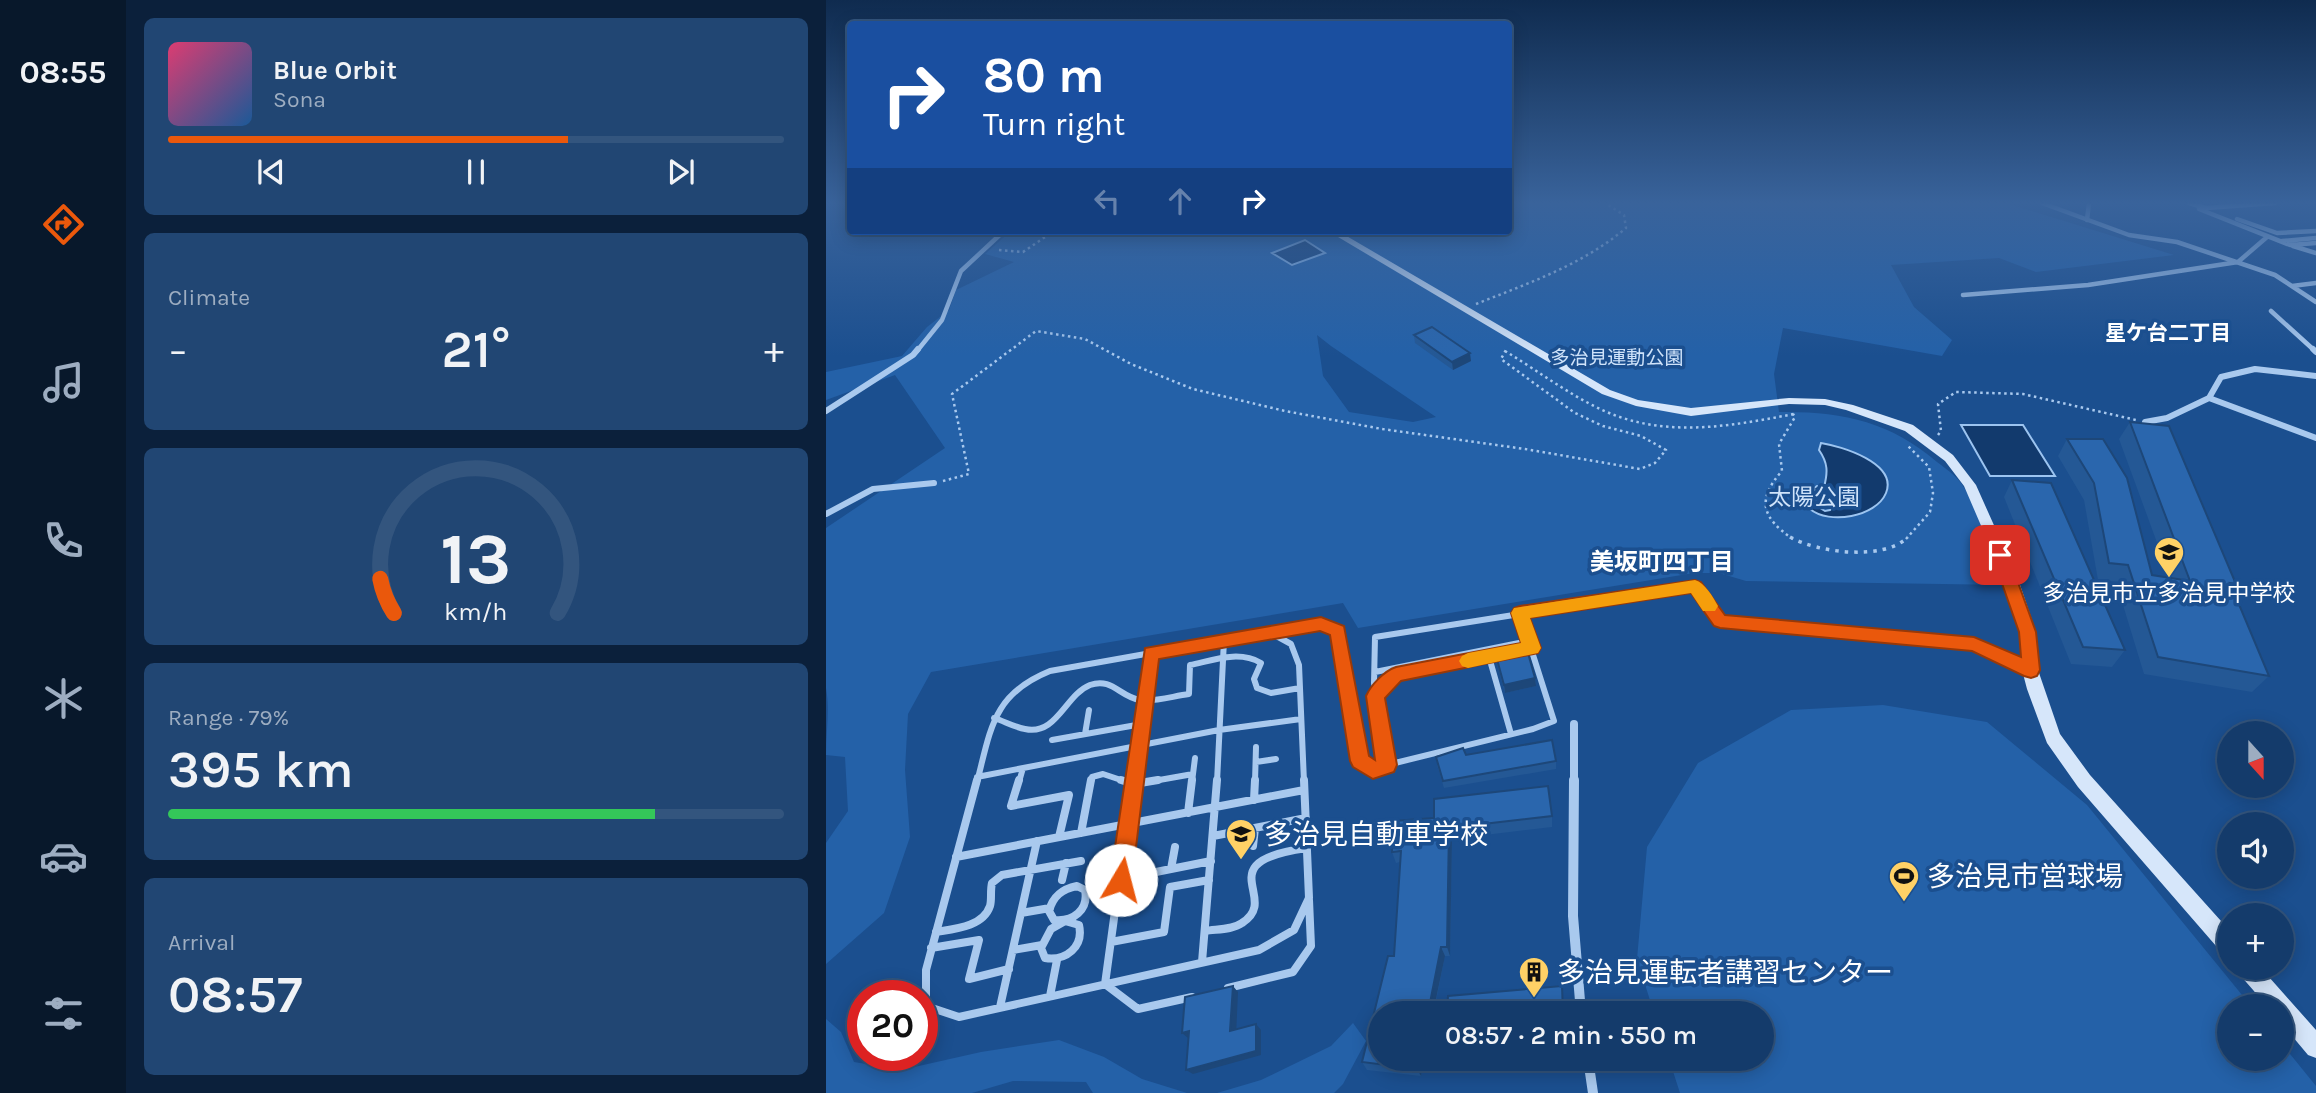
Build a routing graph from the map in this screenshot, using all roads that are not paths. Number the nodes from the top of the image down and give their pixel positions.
1 (979, 254) edge
2 (1371, 254) edge
3 (2214, 254) edge
4 (2247, 254) edge
5 (2238, 262) junction
6 (2316, 283) edge
7 (2292, 286) junction
8 (1963, 295) dead end
9 (2316, 302) edge
10 (2271, 311) dead end
11 (2316, 352) edge
12 (2316, 376) edge
13 (2209, 398) junction
14 (826, 411) edge
15 (2143, 431) edge
16 (2316, 438) edge
17 (934, 483) road end
18 (826, 514) edge
19 (1520, 613) junction
20 (1269, 632) junction
21 (1224, 640) junction
22 (1530, 644) junction
23 (1151, 653) junction
24 (1489, 657) junction
25 (1223, 659) junction
26 (2031, 670) junction
27 (1375, 672) junction
28 (1300, 688) junction
29 (1375, 696) junction
30 (1145, 700) junction
31 (1089, 710) dead end
32 (994, 718) junction
33 (1301, 719) junction
34 (1142, 724) junction
35 (1574, 724) dead end
36 (1219, 730) junction
37 (1085, 734) junction
38 (1511, 734) junction
39 (1052, 740) dead end
40 (1139, 745) junction
41 (1256, 747) dead end
42 (1195, 758) dead end
43 (1276, 759) dead end
44 (1256, 762) junction
45 (1387, 765) junction
46 (1023, 768) junction
47 (1193, 774) junction
48 (977, 777) junction
49 (1134, 784) junction
50 (1304, 790) junction
51 (1254, 800) junction
52 (1216, 808) junction
53 (1188, 813) junction
54 (1306, 818) junction
55 (1129, 824) junction
56 (1255, 828) junction
57 (1082, 833) junction
58 (1213, 836) junction
59 (1059, 837) junction
60 (1037, 841) junction
61 (1254, 846) dead end
62 (1175, 847) dead end
63 (1307, 848) junction
64 (956, 857) junction
65 (1081, 861) dead end
66 (1211, 861) junction
67 (1066, 863) junction
68 (1171, 869) junction
69 (1031, 870) junction
70 (1062, 880) dead end
71 (1121, 880) junction
72 (1209, 880) junction
73 (1309, 898) junction
74 (1050, 908) junction
75 (1021, 913) junction
76 (1065, 921) junction
77 (1205, 931) junction
78 (936, 932) junction
79 (2217, 932) edge
80 (1111, 942) junction
81 (1042, 945) junction
82 (931, 948) junction
83 (1013, 950) junction
84 (1057, 960) junction
85 (1202, 962) junction
86 (1009, 970) junction
87 (2257, 980) edge
88 (1105, 984) junction
89 (1216, 991) edge
90 (1203, 994) edge
91 (2270, 994) edge
92 (1051, 996) junction
93 (1580, 1001) edge
94 (1000, 1007) junction
95 (2294, 1022) edge
96 (2316, 1047) edge
97 (1589, 1071) edge
98 (1592, 1093) edge

1 - 14 street
2 - 26 street
3 - 5 street
4 - 5 street
5 - 7 street
5 - 8 street
6 - 7 street
7 - 9 street
10 - 11 street
12 - 13 street
13 - 15 street
13 - 16 street
17 - 18 street
19 - 22 lane
19 - 26 lane
19 - 27 lane
20 - 21 lane
20 - 28 lane
20 - 45 lane
21 - 23 lane
21 - 25 lane
22 - 24 lane
22 - 27 lane
22 - 38 lane
23 - 30 lane
23 - 32 lane
24 - 29 lane
24 - 38 lane
25 - 28 lane
25 - 30 lane
25 - 36 lane
26 - 79 street
27 - 29 lane
28 - 33 lane
29 - 45 lane
30 - 32 lane
30 - 34 lane
31 - 37 lane
32 - 48 lane
33 - 36 lane
33 - 50 lane
34 - 37 lane
34 - 40 lane
35 - 93 street
36 - 40 lane
36 - 52 lane
37 - 39 lane
38 - 45 lane
40 - 46 lane
40 - 49 lane
41 - 44 lane
42 - 47 lane
43 - 44 lane
44 - 51 lane
46 - 48 lane
46 - 59 lane
47 - 49 lane
47 - 53 lane
48 - 64 lane
49 - 55 lane
49 - 57 lane
50 - 51 lane
50 - 54 lane
51 - 52 lane
52 - 53 lane
52 - 58 lane
53 - 55 lane
54 - 56 lane
54 - 63 lane
55 - 57 lane
55 - 71 lane
56 - 58 lane
56 - 61 lane
57 - 59 lane
58 - 66 lane
59 - 60 lane
60 - 64 lane
60 - 69 lane
62 - 68 lane
63 - 73 lane
63 - 77 lane
64 - 78 lane
65 - 67 lane
66 - 68 lane
66 - 72 lane
67 - 69 lane
67 - 70 lane
68 - 71 lane
69 - 75 lane
69 - 78 lane
71 - 80 lane
72 - 77 lane
72 - 80 lane
73 - 85 lane
73 - 89 lane
74 - 75 lane
74 - 76 lane
74 - 76 lane
75 - 83 lane
76 - 81 lane
76 - 84 lane
77 - 85 lane
78 - 82 lane
80 - 88 lane
81 - 83 lane
81 - 84 lane
82 - 86 lane
82 - 94 lane
83 - 86 lane
84 - 92 lane
85 - 88 lane
86 - 94 lane
87 - 91 street
88 - 90 lane
88 - 92 lane
92 - 94 lane
95 - 96 street
97 - 98 street

